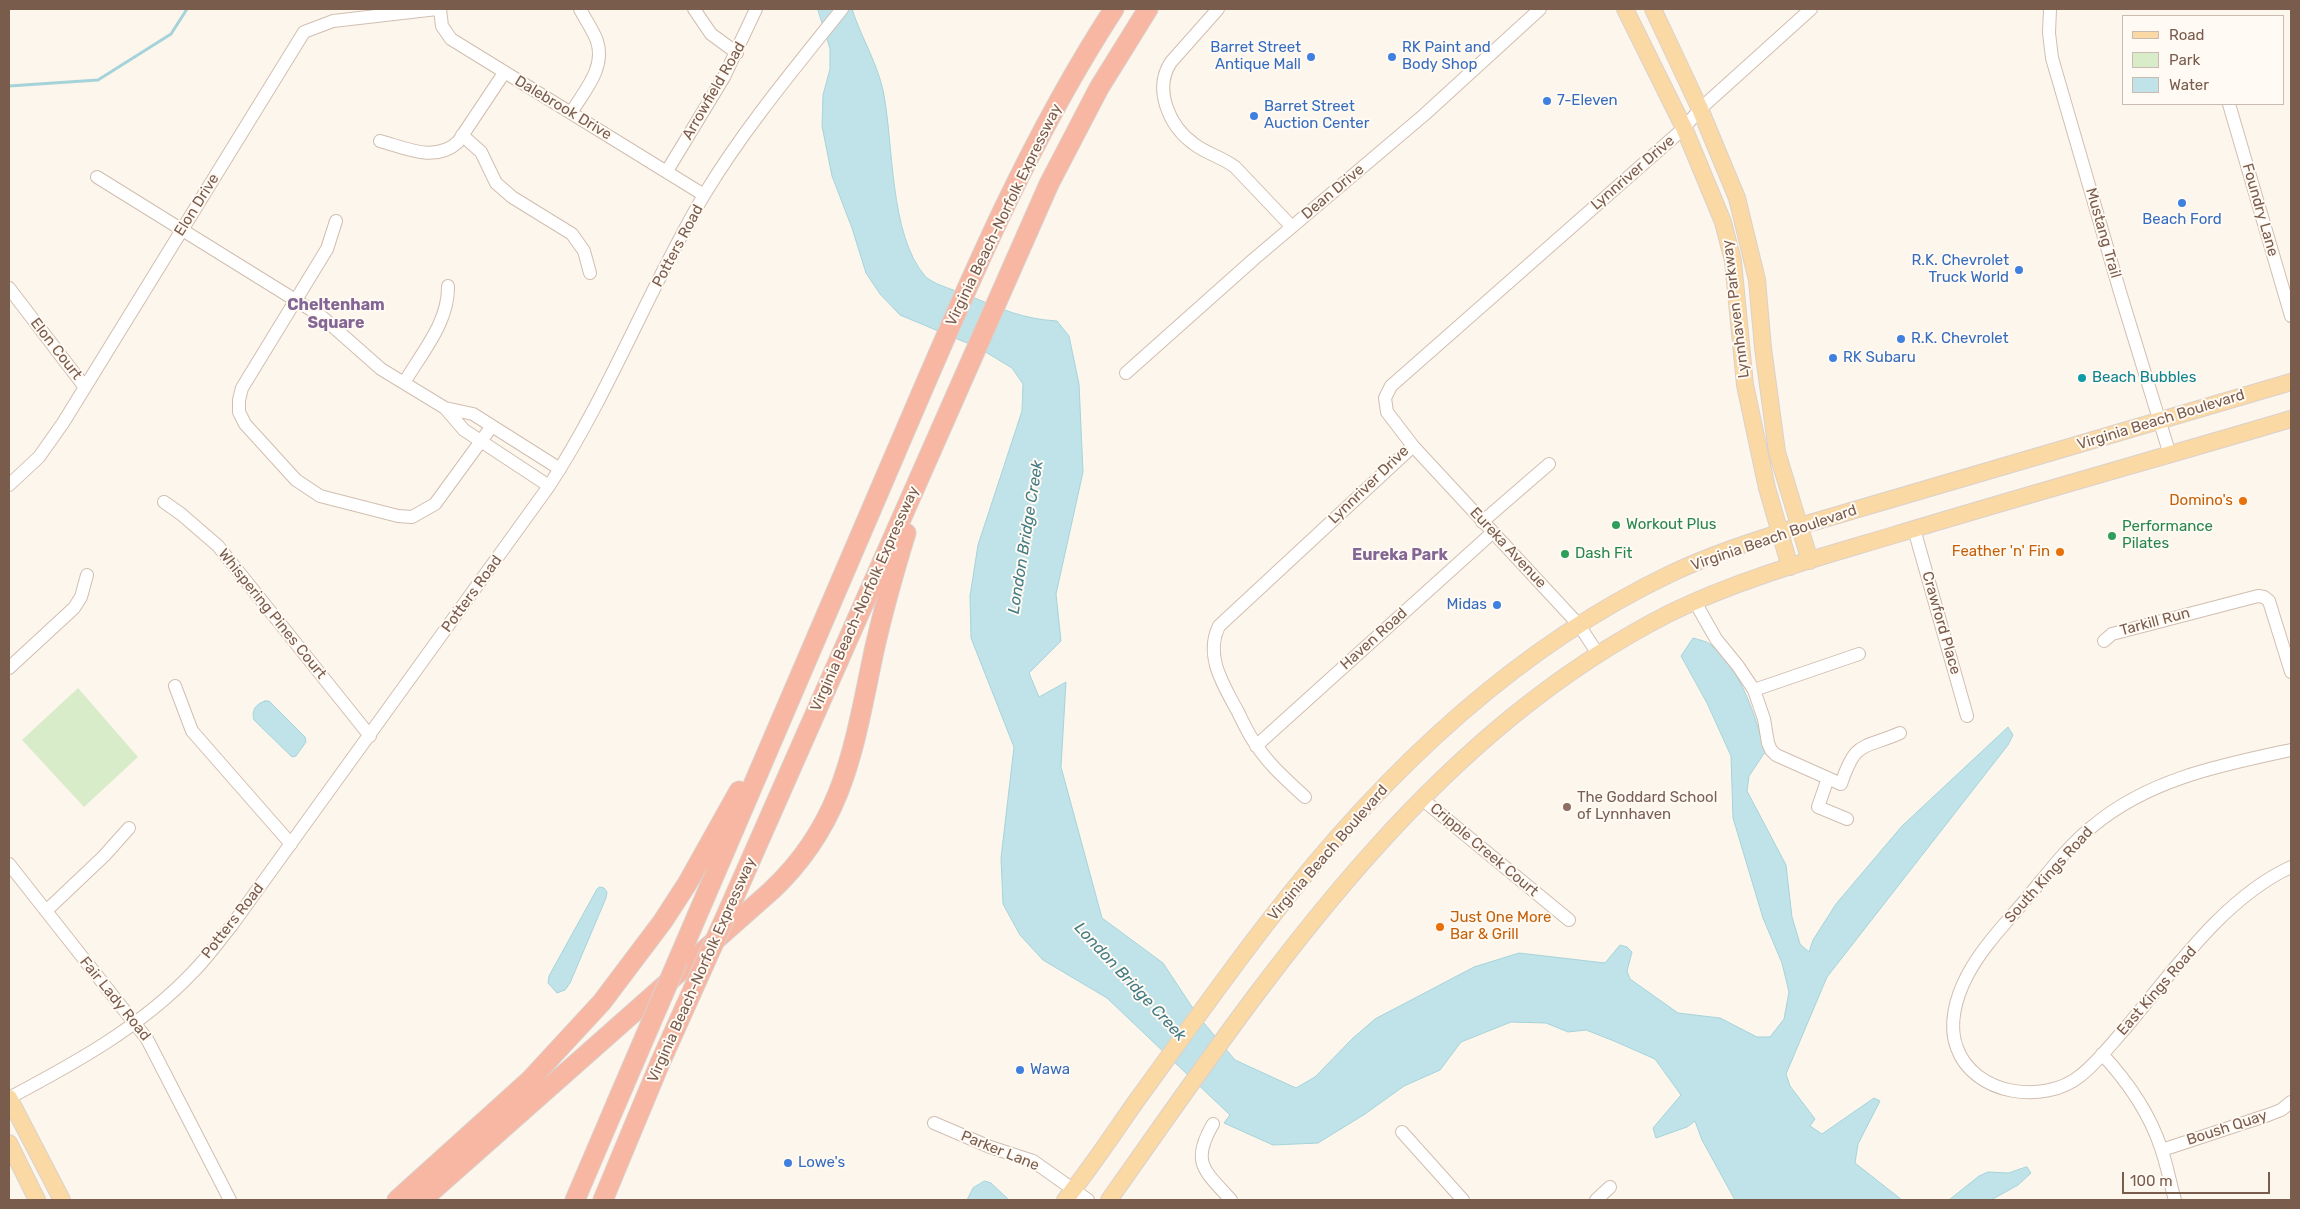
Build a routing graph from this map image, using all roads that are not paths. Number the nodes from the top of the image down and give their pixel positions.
1 (438, 9) edge
2 (580, 9) edge
3 (694, 9) edge
4 (756, 9) edge
5 (842, 9) edge
6 (1114, 9) edge
7 (1148, 9) edge
8 (1160, 9) edge
9 (1218, 9) edge
10 (1540, 9) edge
11 (1625, 9) edge
12 (1653, 9) edge
13 (1811, 9) edge
14 (2050, 9) edge
15 (737, 53) junction
16 (1116, 59) junction
17 (504, 73) junction
18 (2229, 105) edge
19 (1700, 110) junction
20 (571, 113) junction
21 (1684, 128) junction
22 (462, 135) junction
23 (380, 141) dead end
24 (667, 170) junction
25 (96, 177) dead end
26 (704, 195) junction
27 (336, 221) dead end
28 (1292, 226) junction
29 (182, 230) junction
30 (590, 273) dead end
31 (448, 286) dead end
32 (9, 288) edge
33 (296, 301) junction
34 (2291, 316) edge
35 (1126, 373) dead end
36 (2291, 382) edge
37 (404, 383) junction
38 (84, 386) junction
39 (445, 408) junction
40 (2291, 419) edge
41 (2159, 421) junction
42 (492, 426) junction
43 (481, 442) junction
44 (1413, 446) junction
45 (930, 452) junction
46 (2170, 455) junction
47 (1549, 464) dead end
48 (560, 470) junction
49 (9, 485) edge
50 (549, 486) junction
51 (164, 502) dead end
52 (1482, 522) junction
53 (1800, 526) junction
54 (1914, 529) junction
55 (1492, 532) junction
56 (1780, 532) junction
57 (1810, 561) junction
58 (1790, 567) junction
59 (87, 575) dead end
60 (1695, 602) junction
61 (1579, 625) junction
62 (2104, 641) dead end
63 (1598, 654) junction
64 (1859, 654) dead end
65 (9, 668) edge
66 (2291, 672) edge
67 (175, 686) dead end
68 (1754, 690) junction
69 (1967, 716) dead end
70 (1900, 733) dead end
71 (774, 735) junction
72 (370, 736) junction
73 (1256, 746) junction
74 (2291, 750) edge
75 (1828, 778) junction
76 (1305, 797) dead end
77 (1422, 799) junction
78 (1847, 819) dead end
79 (129, 828) dead end
80 (291, 844) junction
81 (9, 864) edge
82 (2291, 868) edge
83 (46, 910) junction
84 (1569, 920) dead end
85 (135, 1023) junction
86 (2102, 1054) junction
87 (2016, 1091) joint
88 (9, 1098) edge
89 (2291, 1102) edge
90 (934, 1123) dead end
91 (1214, 1124) dead end
92 (1402, 1132) dead end
93 (9, 1143) edge
94 (2162, 1150) junction
95 (1610, 1188) dead end
96 (1070, 1195) edge
97 (37, 1200) edge
98 (62, 1200) edge
99 (230, 1200) edge
100 (397, 1200) edge
101 (422, 1200) edge
102 (575, 1200) edge
103 (603, 1200) edge
104 (1088, 1200) edge
105 (1109, 1200) edge
106 (1231, 1200) edge
107 (1463, 1200) edge
108 (1596, 1200) edge
109 (2175, 1200) edge

1 - 17 street, Dalebrook Drive
1 - 29 street, Elon Drive
2 - 20 street
3 - 15 street
4 - 15 street, Arrowfield Road
5 - 26 street, Potters Road
6 - 71 highway, Virginia Beach-Norfolk Expressway
7 - 16 highway, Virginia Beach-Norfolk Expressway
8 - 16 highway
9 - 28 street
10 - 28 street, Dean Drive
11 - 21 main road, Lynnhaven Parkway
12 - 19 main road, Lynnhaven Parkway
13 - 19 street, Lynnriver Drive
14 - 41 street, Mustang Trail
15 - 24 street, Arrowfield Road
16 - 45 highway, Virginia Beach-Norfolk Expressway
17 - 20 street, Dalebrook Drive
17 - 22 street
18 - 34 street, Foundry Lane
19 - 21 street, Lynnriver Drive
19 - 53 main road, Lynnhaven Parkway
20 - 24 street, Dalebrook Drive
21 - 44 street, Lynnriver Drive
21 - 56 main road, Lynnhaven Parkway
22 - 23 street
22 - 30 street
24 - 26 street, Dalebrook Drive
25 - 29 street
26 - 48 street, Potters Road
27 - 33 street
28 - 35 street, Dean Drive
29 - 33 street
29 - 38 street, Elon Drive
31 - 37 street
32 - 38 street, Elon Court
33 - 37 street
33 - 43 street
36 - 41 main road, Virginia Beach Boulevard
37 - 39 street
38 - 49 street, Elon Drive
39 - 42 street
39 - 43 street
40 - 46 main road, Virginia Beach Boulevard
41 - 46 street, Mustang Trail
41 - 53 main road, Virginia Beach Boulevard
42 - 43 street
42 - 48 street
43 - 50 street
44 - 52 street, Eureka Avenue
44 - 73 street, Lynnriver Drive
45 - 101 highway
45 - 103 highway, Virginia Beach-Norfolk Expressway, bridge
46 - 54 main road, Virginia Beach Boulevard
47 - 52 street
48 - 50 street, Potters Road
50 - 72 street, Potters Road
51 - 72 street, Whispering Pines Court
52 - 55 street, Eureka Avenue
53 - 56 main road, Virginia Beach Boulevard
53 - 57 main road, Lynnhaven Parkway
54 - 57 main road, Virginia Beach Boulevard
54 - 69 street, Crawford Place
55 - 61 street, Eureka Avenue
55 - 73 street, Haven Road
56 - 58 main road, Lynnhaven Parkway
56 - 61 main road, Virginia Beach Boulevard
57 - 58 main road, Virginia Beach Boulevard
58 - 60 main road, Virginia Beach Boulevard
59 - 65 street
60 - 63 main road, Virginia Beach Boulevard
60 - 68 street
61 - 63 street, Eureka Avenue
61 - 96 main road, Virginia Beach Boulevard
62 - 66 street, Tarkill Run
63 - 77 main road, Virginia Beach Boulevard
64 - 68 street
67 - 80 street
68 - 75 street
70 - 75 street
71 - 100 highway
71 - 102 highway, Virginia Beach-Norfolk Expressway, bridge
72 - 80 street, Potters Road
73 - 76 street, Lynnriver Drive
74 - 87 street, South Kings Road
75 - 78 street
77 - 84 street, Cripple Creek Court
77 - 105 main road, Virginia Beach Boulevard
79 - 83 street
80 - 85 street, Potters Road
81 - 83 street, Fair Lady Road
82 - 86 street, East Kings Road
83 - 85 street, Fair Lady Road
85 - 88 street, Potters Road
85 - 99 street, Fair Lady Road
86 - 87 street, East Kings Road
86 - 94 street
88 - 98 main road
89 - 94 street, Boush Quay
90 - 96 street, Parker Lane
91 - 106 street
92 - 107 street
93 - 97 main road
94 - 109 street
95 - 108 street
96 - 104 street, Parker Lane

